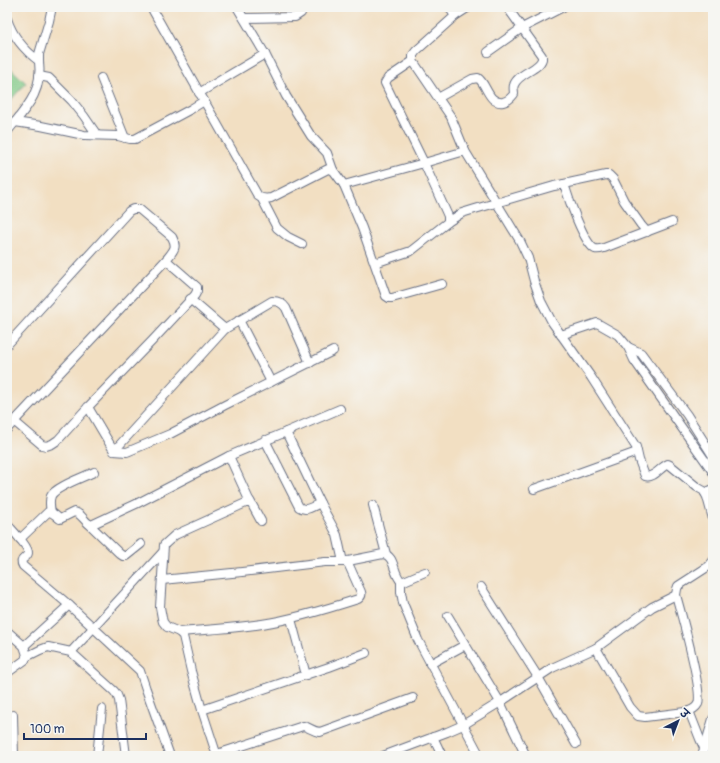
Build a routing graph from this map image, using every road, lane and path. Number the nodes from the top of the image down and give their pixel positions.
1 (52, 7) edge
2 (151, 7) edge
3 (237, 7) edge
4 (302, 7) edge
5 (449, 7) edge
6 (469, 7) edge
7 (506, 7) edge
8 (563, 7) edge
9 (455, 16) junction
10 (244, 18) junction
11 (7, 19) edge
12 (522, 28) junction
13 (488, 52) dead end
14 (265, 54) junction
15 (39, 61) junction
16 (413, 61) junction
17 (40, 76) junction
18 (101, 78) dead end
19 (199, 93) junction
20 (438, 98) junction
21 (204, 101) junction
22 (15, 122) junction
23 (7, 132) edge
24 (97, 135) junction
25 (125, 138) junction
26 (465, 151) junction
27 (424, 163) junction
28 (334, 170) junction
29 (564, 184) junction
30 (344, 185) junction
31 (262, 199) junction
32 (497, 202) junction
33 (448, 222) junction
34 (672, 222) dead end
35 (647, 232) junction
36 (302, 244) dead end
37 (166, 260) junction
38 (375, 263) junction
39 (442, 284) dead end
40 (190, 299) junction
41 (239, 320) junction
42 (225, 329) junction
43 (561, 335) junction
44 (7, 345) edge
45 (628, 347) junction
46 (333, 351) dead end
47 (310, 363) junction
48 (271, 382) junction
49 (88, 407) junction
50 (340, 409) dead end
51 (15, 422) junction
52 (7, 429) edge
53 (286, 432) junction
54 (265, 440) junction
55 (114, 451) junction
56 (637, 452) junction
57 (229, 456) junction
58 (713, 456) edge
59 (94, 472) dead end
60 (713, 472) edge
61 (534, 489) dead end
62 (713, 489) edge
63 (705, 493) junction
64 (250, 502) junction
65 (320, 503) junction
66 (373, 505) dead end
67 (51, 512) junction
68 (713, 519) edge
69 (261, 522) dead end
70 (7, 524) edge
71 (89, 524) junction
72 (20, 539) junction
73 (142, 544) dead end
74 (163, 552) junction
75 (386, 554) junction
76 (713, 561) edge
77 (345, 562) junction
78 (426, 572) dead end
79 (162, 580) junction
80 (401, 581) junction
81 (481, 587) dead end
82 (676, 595) junction
83 (70, 605) junction
84 (448, 616) dead end
85 (291, 619) junction
86 (93, 628) junction
87 (7, 631) edge
88 (179, 632) junction
89 (465, 645) junction
90 (24, 646) junction
91 (596, 648) junction
92 (71, 652) junction
93 (366, 654) dead end
94 (26, 658) junction
95 (430, 664) junction
96 (7, 673) edge
97 (306, 675) junction
98 (538, 677) junction
99 (413, 698) dead end
100 (500, 702) junction
101 (102, 710) dead end
102 (202, 710) junction
103 (689, 711) junction
104 (13, 715) dead end
105 (713, 719) edge
106 (463, 725) junction
107 (433, 737) junction
108 (576, 744) dead end
109 (703, 752) edge
110 (713, 752) edge
111 (217, 755) edge
112 (14, 756) edge
113 (97, 756) edge
114 (126, 756) edge
115 (170, 756) edge
116 (383, 756) edge
117 (442, 756) edge
118 (480, 756) edge
119 (526, 756) edge
120 (711, 756) edge

1 - 15 street
2 - 19 street
3 - 10 street
4 - 10 street
5 - 9 street
6 - 9 street
7 - 12 street
8 - 12 street
9 - 16 street
10 - 14 street
11 - 15 street
12 - 13 street
12 - 20 street
14 - 19 street
14 - 28 street
15 - 17 street
16 - 20 street
16 - 27 street
17 - 22 street
17 - 24 street
18 - 25 street
19 - 21 street
20 - 26 street
21 - 25 street
21 - 31 street
22 - 23 street
22 - 24 street
24 - 25 street
26 - 27 street
26 - 32 street
27 - 30 street
27 - 33 street
28 - 30 street
28 - 31 street
29 - 32 street
29 - 35 street
29 - 35 street
30 - 38 street
31 - 36 street
32 - 33 street
32 - 43 street
33 - 38 street
34 - 35 street
37 - 40 street
37 - 44 street
37 - 51 street
38 - 39 street
40 - 42 street
40 - 49 street
41 - 42 street
41 - 47 street
41 - 48 street
42 - 55 street
43 - 45 street
43 - 56 street
45 - 58 street
45 - 60 street
46 - 47 street
47 - 48 street
48 - 55 street
49 - 51 street
49 - 55 street
50 - 53 street
51 - 52 street
53 - 54 street
53 - 65 street
54 - 57 street
54 - 65 street
56 - 61 street
56 - 63 street
57 - 64 street
57 - 71 street
59 - 67 street
62 - 63 street
63 - 68 street
64 - 69 street
64 - 74 street
65 - 77 street
66 - 75 street
67 - 71 street
67 - 72 street
70 - 72 street
71 - 73 street
72 - 83 street
74 - 79 street
74 - 86 street
75 - 77 street
75 - 80 street
76 - 82 street
77 - 79 street
77 - 85 street
78 - 80 street
79 - 88 street
80 - 95 street
81 - 98 street
82 - 91 street
82 - 103 street
83 - 86 street
83 - 90 street
84 - 89 street
85 - 88 street
85 - 97 street
86 - 92 street
86 - 115 street
87 - 90 street
88 - 102 street
89 - 95 street
89 - 100 street
90 - 94 street
91 - 98 street
91 - 103 street
92 - 94 street
92 - 114 street
93 - 97 street
94 - 96 street
95 - 106 street
97 - 102 street
98 - 100 street
98 - 108 street
99 - 111 street
100 - 106 street
100 - 119 street
101 - 113 street
102 - 111 street
103 - 109 street
104 - 112 street
105 - 109 street
106 - 107 street
106 - 118 street
107 - 116 street
107 - 117 street
110 - 120 street

